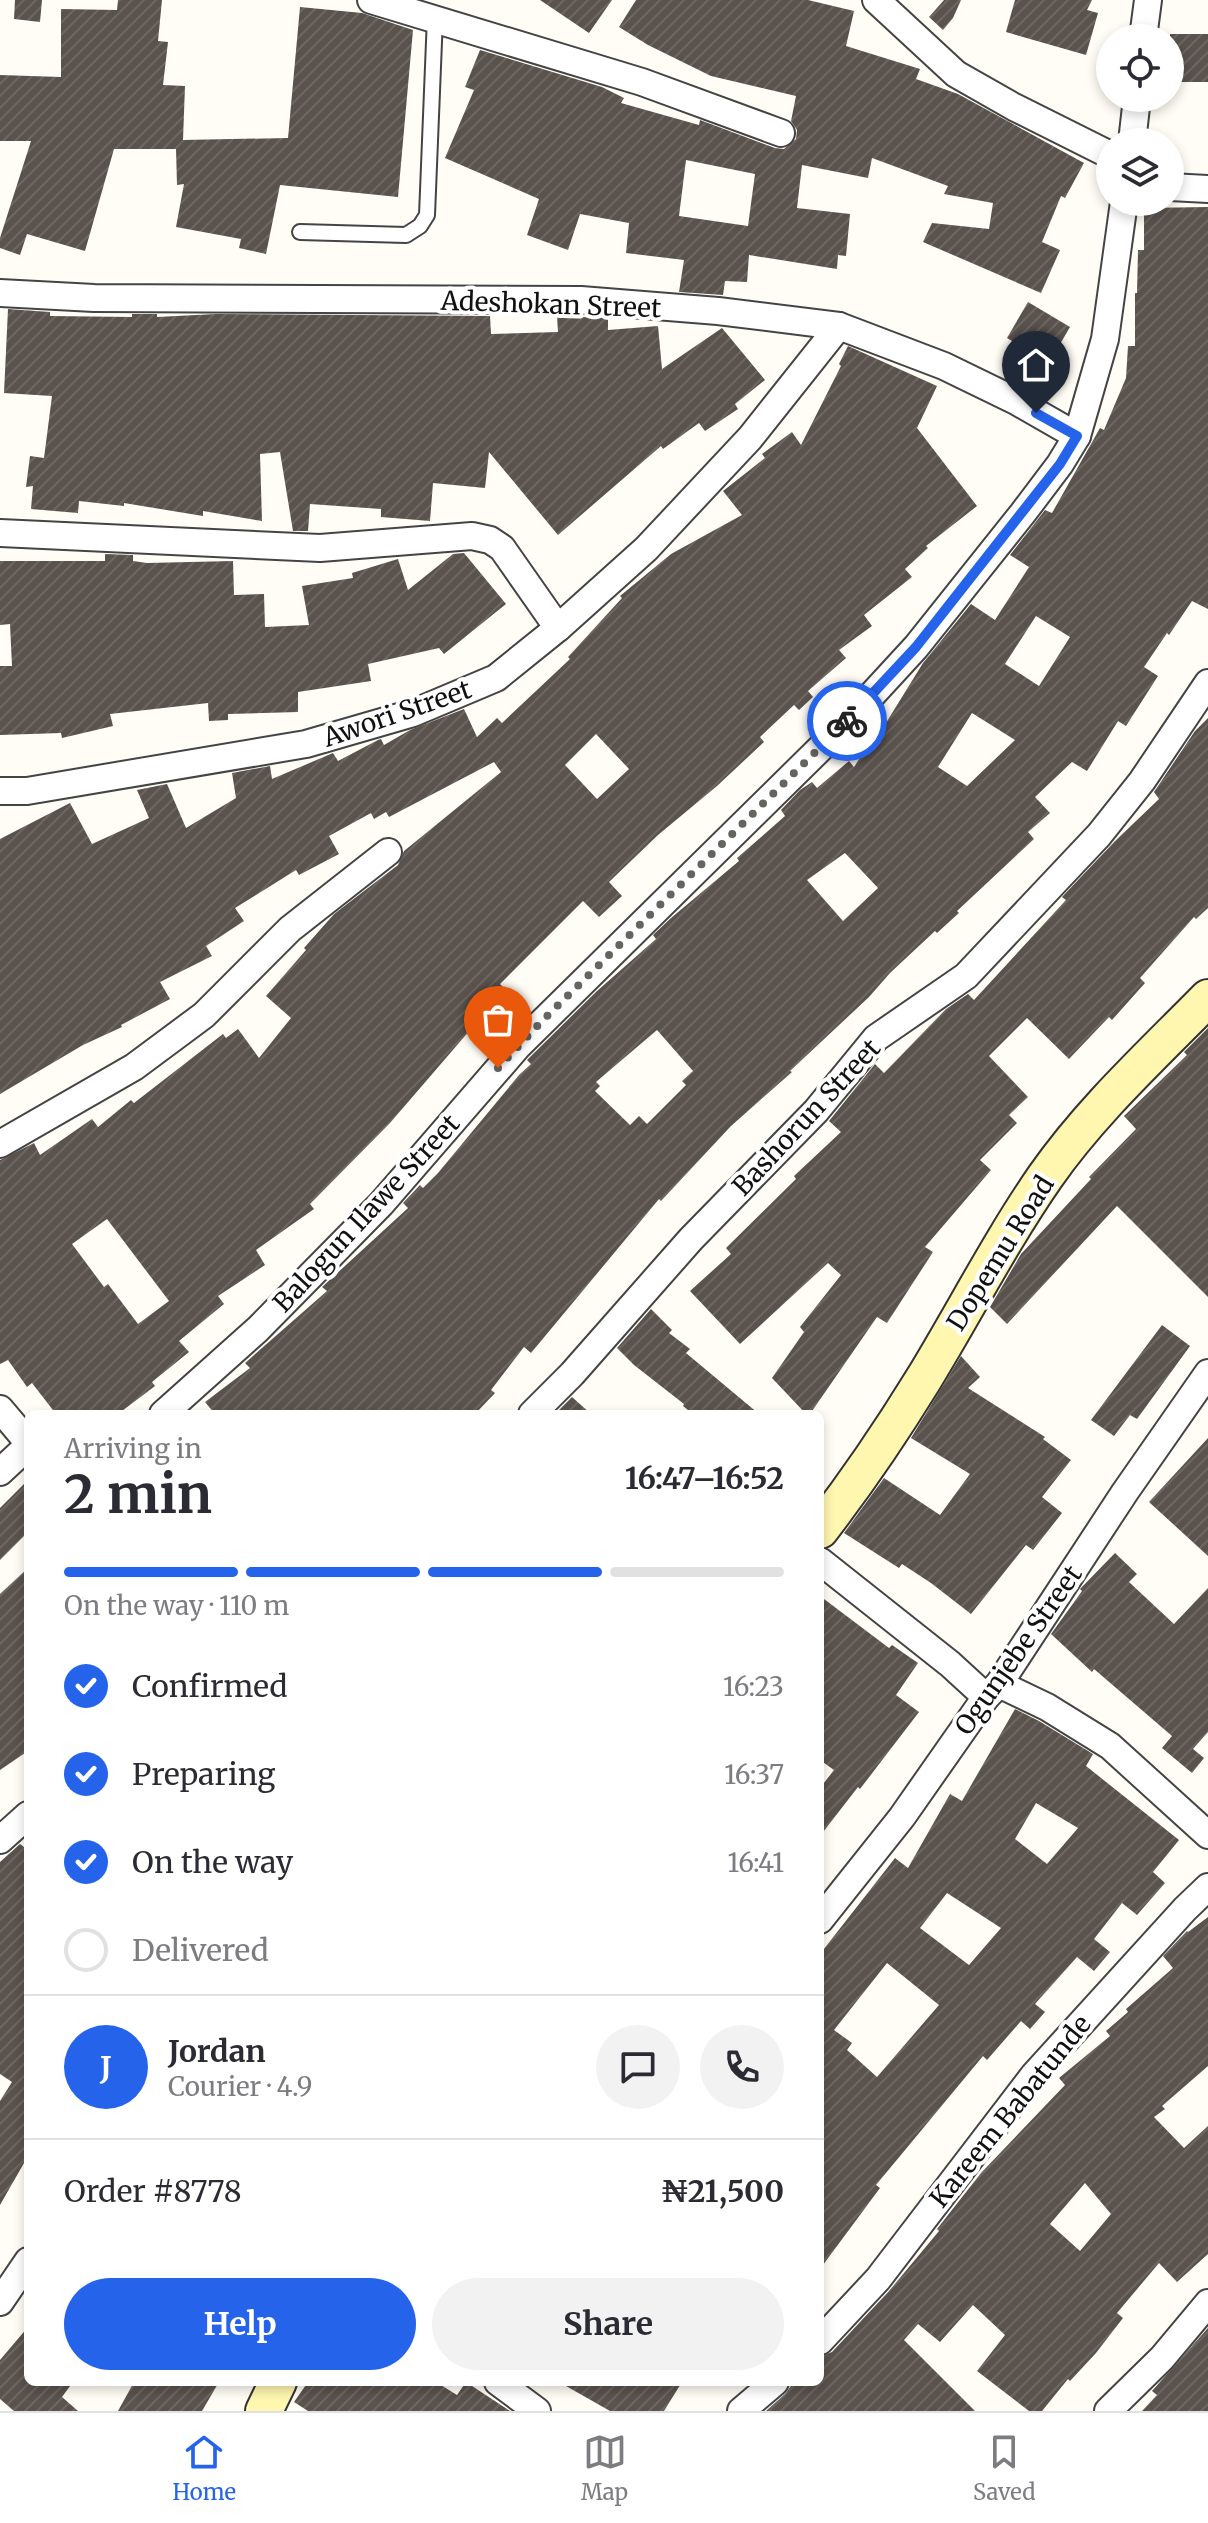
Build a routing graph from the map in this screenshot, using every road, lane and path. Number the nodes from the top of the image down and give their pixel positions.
1 (371, 0) edge
2 (876, 0) edge
3 (1148, 0) edge
4 (435, 17) junction
5 (1145, 24) edge
6 (781, 133) dead end
7 (1096, 148) edge
8 (1184, 188) edge
9 (1208, 189) edge
10 (1122, 216) edge
11 (300, 232) dead end
12 (0, 293) edge
13 (839, 326) junction
14 (1077, 436) junction
15 (0, 533) edge
16 (558, 628) junction
17 (1208, 683) edge
18 (0, 791) edge
19 (388, 852) dead end
20 (1208, 998) edge
21 (0, 1144) edge
22 (1208, 1373) edge
23 (0, 1409) edge
24 (167, 1410) edge
25 (536, 1410) edge
26 (24, 1439) edge
27 (24, 1448) edge
28 (0, 1472) edge
29 (824, 1525) edge
30 (824, 1564) edge
31 (992, 1690) junction
32 (24, 1819) edge
33 (1205, 1825) edge
34 (0, 1840) edge
35 (1208, 1887) edge
36 (824, 1915) edge
37 (24, 2267) edge
38 (0, 2302) edge
39 (1208, 2303) edge
40 (824, 2337) edge
41 (276, 2386) edge
42 (506, 2386) edge
43 (770, 2386) edge
44 (529, 2397) edge
45 (264, 2411) edge
46 (741, 2411) edge
47 (1108, 2411) edge

1 - 4 street
2 - 7 street
3 - 5 street
4 - 6 street
4 - 11 lane
8 - 9 street
10 - 14 street, Balogun Ilawe Street
12 - 13 street, Adeshokan Street
13 - 14 street, Adeshokan Street
13 - 16 street, Awori Street
14 - 24 street, Balogun Ilawe Street
15 - 16 street
16 - 18 street, Awori Street
17 - 25 street, Bashorun Street
19 - 21 street
20 - 29 main road, Dopemu Road
22 - 31 street, Ogunjebe Street
23 - 26 street
27 - 28 street
30 - 31 street
31 - 33 street
31 - 36 street, Ogunjebe Street
32 - 34 street
35 - 40 street, Kareem Babatunde
37 - 38 street
39 - 47 street
41 - 45 main road
42 - 44 street
43 - 46 street

